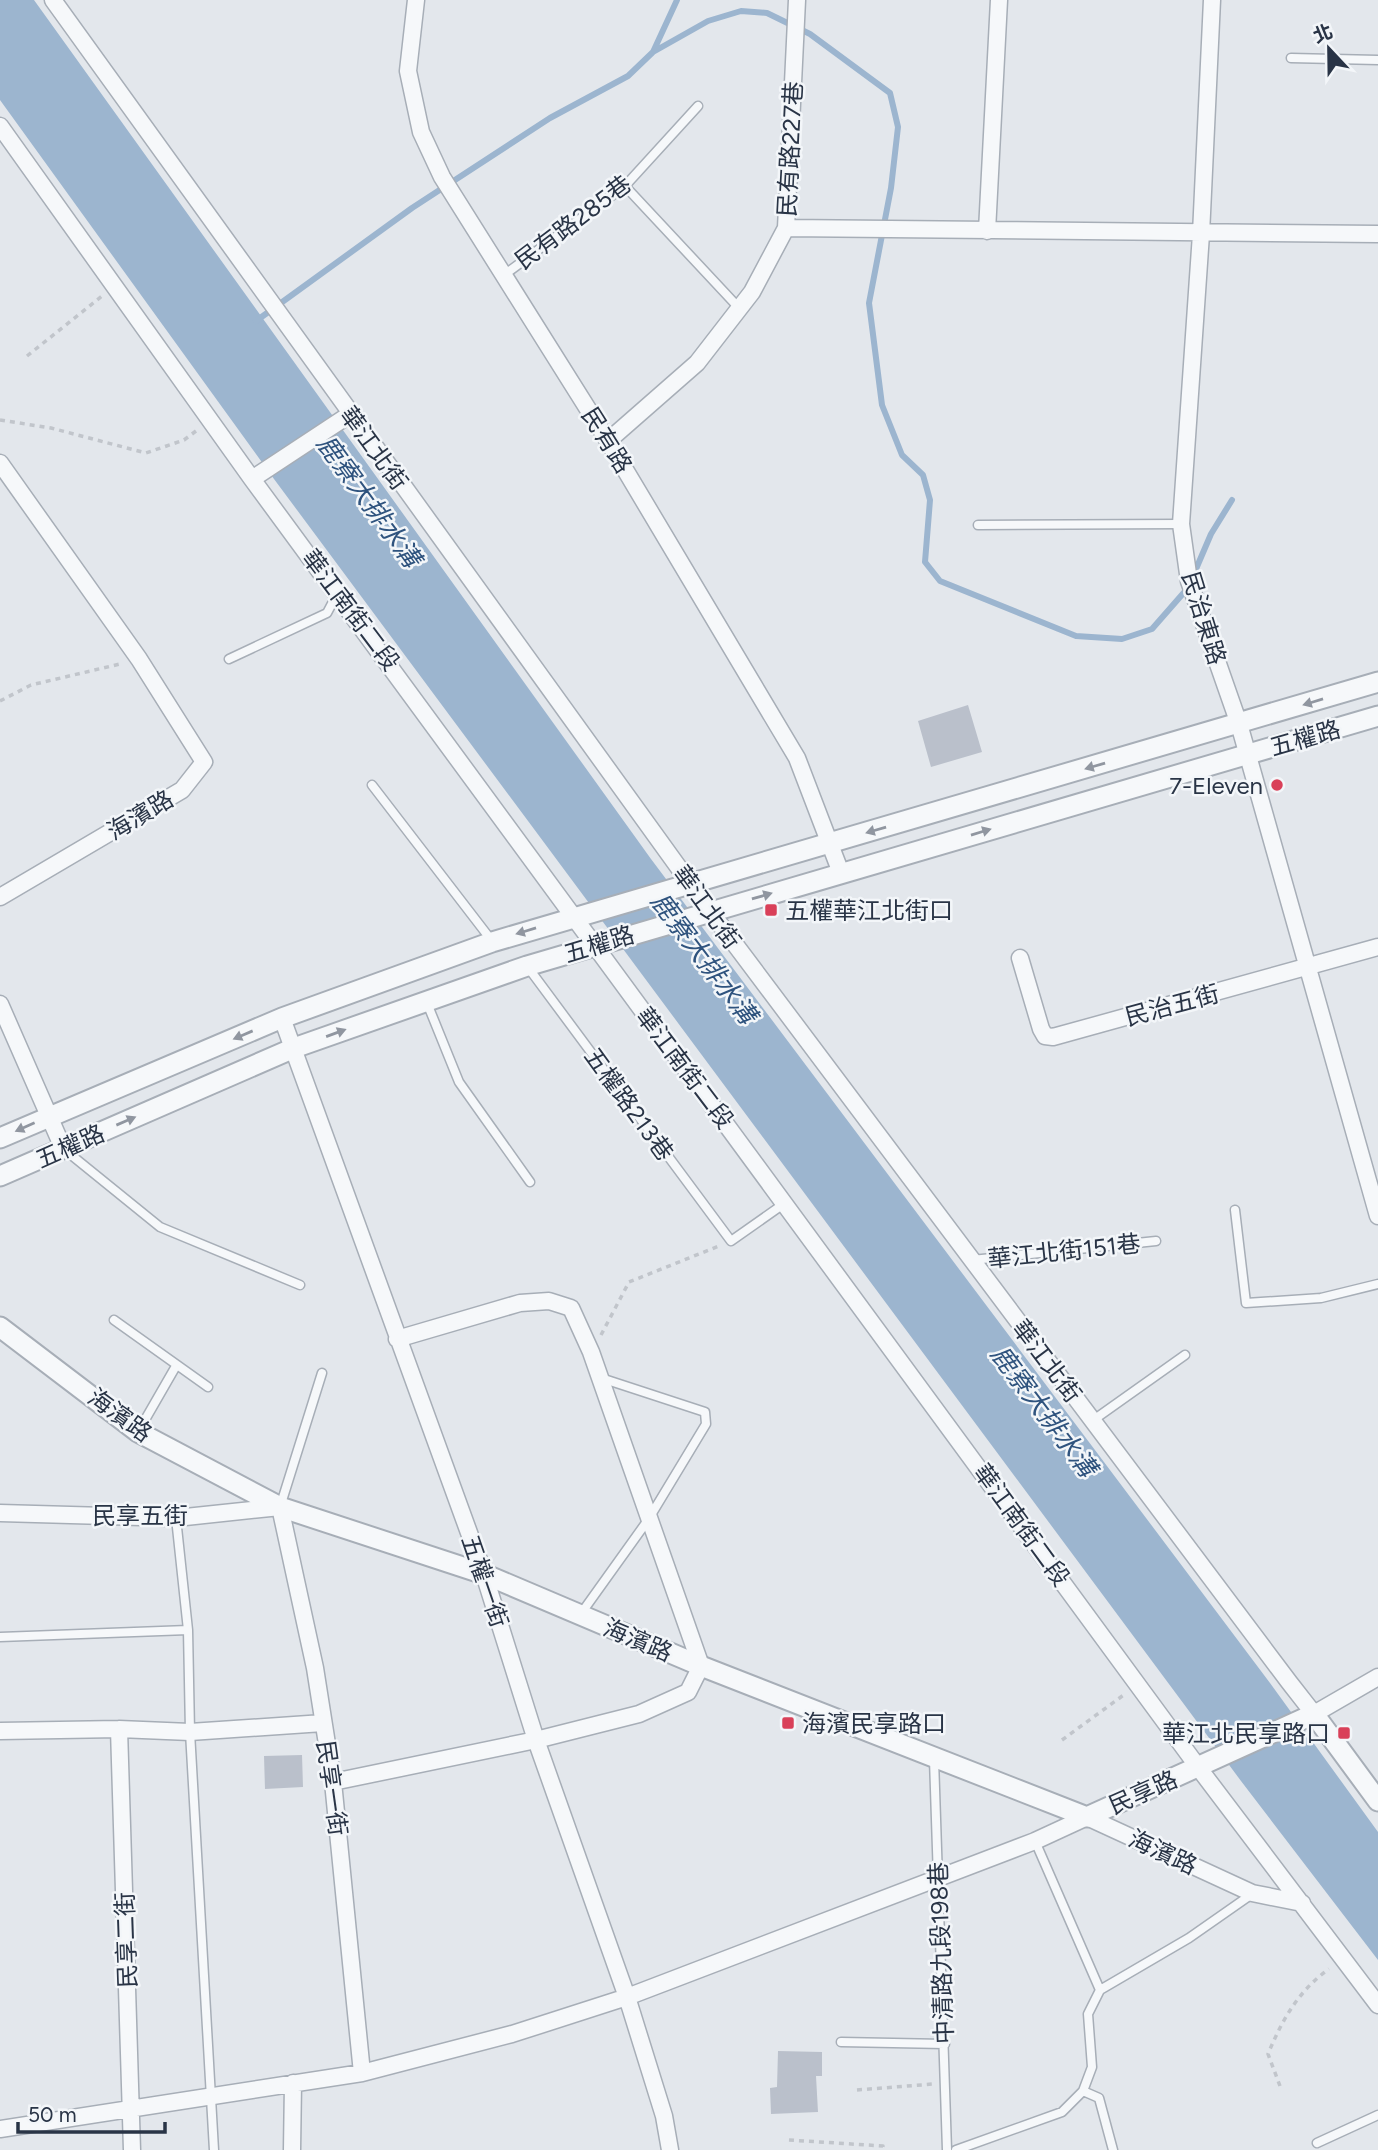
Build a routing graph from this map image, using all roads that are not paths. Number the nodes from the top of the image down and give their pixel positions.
1 (53, 0) edge
2 (797, 0) edge
3 (999, 0) edge
4 (1212, 0) edge
5 (412, 1) edge
6 (1291, 58) dead end
7 (1378, 60) edge
8 (698, 106) dead end
9 (0, 125) edge
10 (625, 186) junction
11 (786, 228) junction
12 (987, 231) junction
13 (1201, 234) junction
14 (1378, 234) edge
15 (504, 275) junction
16 (739, 308) junction
17 (346, 417) junction
18 (608, 441) junction
19 (0, 463) edge
20 (258, 475) junction
21 (1181, 524) junction
22 (978, 525) dead end
23 (338, 592) junction
24 (229, 659) dead end
25 (1378, 682) edge
26 (1378, 716) edge
27 (1239, 724) junction
28 (1247, 755) junction
29 (372, 785) dead end
30 (828, 844) junction
31 (841, 873) junction
32 (685, 884) junction
33 (0, 897) edge
34 (584, 913) junction
35 (703, 913) junction
36 (492, 942) junction
37 (604, 943) junction
38 (1378, 947) edge
39 (1020, 958) dead end
40 (527, 966) junction
41 (1308, 968) junction
42 (426, 1000) junction
43 (0, 1004) edge
44 (282, 1018) junction
45 (294, 1048) junction
46 (50, 1116) junction
47 (0, 1138) edge
48 (63, 1148) junction
49 (1371, 1165) edge
50 (0, 1176) edge
51 (530, 1182) dead end
52 (785, 1203) junction
53 (1235, 1210) dead end
54 (1378, 1216) edge
55 (1156, 1241) dead end
56 (972, 1260) junction
57 (1378, 1284) edge
58 (300, 1285) dead end
59 (114, 1320) dead end
60 (0, 1327) edge
61 (397, 1339) junction
62 (1185, 1355) dead end
63 (176, 1366) junction
64 (322, 1373) dead end
65 (600, 1378) junction
66 (208, 1387) dead end
67 (1092, 1421) junction
68 (138, 1432) junction
69 (280, 1507) junction
70 (0, 1513) edge
71 (176, 1518) junction
72 (648, 1520) junction
73 (484, 1574) junction
74 (580, 1615) junction
75 (188, 1630) junction
76 (0, 1637) edge
77 (701, 1666) junction
78 (1378, 1676) edge
79 (1314, 1714) junction
80 (323, 1724) junction
81 (119, 1729) junction
82 (0, 1731) edge
83 (190, 1732) junction
84 (536, 1740) junction
85 (934, 1756) junction
86 (1198, 1767) junction
87 (333, 1782) junction
88 (1378, 1801) edge
89 (1087, 1817) junction
90 (1035, 1841) junction
91 (938, 1877) junction
92 (1252, 1894) junction
93 (1302, 1903) junction
94 (1100, 1990) junction
95 (627, 1997) junction
96 (1378, 2005) edge
97 (841, 2042) dead end
98 (946, 2043) junction
99 (362, 2073) junction
100 (293, 2083) junction
101 (1083, 2091) junction
102 (213, 2098) junction
103 (132, 2110) junction
104 (1378, 2115) edge
105 (0, 2129) edge
106 (1317, 2143) dead end
107 (132, 2150) edge
108 (214, 2150) edge
109 (292, 2150) edge
110 (670, 2150) edge
111 (947, 2150) edge
112 (956, 2150) edge
113 (1113, 2150) edge

1 - 17 street, 華江北街
2 - 11 street, 民有路227巷
3 - 12 street
4 - 13 street, 民治東路
5 - 15 street, 民有路
6 - 7 lane
8 - 10 lane, 民有路285巷
9 - 20 street, 華江南街二段
10 - 15 lane, 民有路285巷
10 - 16 lane
11 - 12 street
11 - 16 street, 民有路227巷
12 - 13 street
13 - 14 street
13 - 21 street, 民治東路
15 - 18 street, 民有路
16 - 18 street, 民有路227巷
17 - 20 street
17 - 32 street, 華江北街
18 - 30 street, 民有路
19 - 33 street, 海濱路
20 - 23 street, 華江南街二段
21 - 22 lane
21 - 27 street, 民治東路
23 - 24 lane
23 - 34 street, 華江南街二段
25 -> 27 street, 五權路
26 - 28 street, 五權路
27 - 28 street, 民治東路
27 -> 30 street, 五權路
31 -> 28 street, 五權路
28 - 41 street, 民治東路
29 - 36 lane
30 - 31 street, 民有路
30 - 32 street, 五權路
35 -> 31 street, 五權路
32 - 34 street, 五權路
32 - 35 street, 華江北街
34 -> 36 street, 五權路
34 - 37 street, 華江南街二段
35 - 37 street, 五權路
35 - 56 street, 華江北街
36 - 44 street, 五權路
37 - 40 street, 五權路
37 - 52 street, 華江南街二段
38 - 41 street, 民治五街
39 - 41 street, 民治五街
40 - 42 street, 五權路
40 - 52 lane, 五權路213巷
41 - 49 street, 民治東路
45 -> 42 street, 五權路
42 - 51 lane
43 - 46 street
44 - 45 street, 五權一街
44 -> 46 street, 五權路
48 -> 45 street, 五權路
45 - 61 street, 五權一街
46 -> 47 street, 五權路
46 - 48 street
48 - 50 street, 五權路
48 - 58 lane
49 - 54 street, 民治東路
52 - 86 street, 華江南街二段
53 - 57 lane
55 - 56 lane, 華江北街151巷
56 - 67 street, 華江北街
59 - 63 lane
60 - 68 street, 海濱路
61 - 65 street
61 - 73 street, 五權一街
62 - 67 lane
63 - 66 lane
63 - 68 lane
64 - 69 lane
65 - 72 street
65 - 72 lane
67 - 79 street, 華江北街
68 - 69 street, 海濱路
69 - 71 street, 民享五街
69 - 73 street, 海濱路
69 - 80 street, 民享一街
70 - 71 street, 民享五街
71 - 75 lane
72 - 74 lane
72 - 77 street
73 - 74 street, 海濱路
73 - 84 street, 五權一街
74 - 77 street, 海濱路
75 - 76 lane
75 - 83 lane
77 - 84 street
77 - 85 street, 海濱路
78 - 79 street
79 - 86 street, 民享路
79 - 88 street, 華江北街
80 - 83 street
80 - 87 street, 民享一街
81 - 82 street
81 - 83 street
81 - 103 street, 民享二街
83 - 102 lane
84 - 87 street
84 - 95 street, 五權一街
85 - 89 street, 海濱路
85 - 91 lane, 中清路九段198巷
86 - 89 street, 民享路
86 - 93 street, 華江南街二段
87 - 99 street, 民享一街
89 - 90 street
89 - 92 street, 海濱路
90 - 91 street
90 - 94 lane
91 - 95 street
91 - 98 lane, 中清路九段198巷
92 - 93 street, 海濱路
92 - 94 lane
93 - 96 street, 華江南街二段
94 - 101 lane
95 - 99 street
95 - 110 street, 五權一街
97 - 98 lane
98 - 111 lane, 中清路九段198巷
99 - 100 street
100 - 102 street
100 - 109 street
101 - 112 lane
101 - 113 lane
102 - 103 street
102 - 108 lane
103 - 105 street
103 - 107 street, 民享二街
104 - 106 lane

